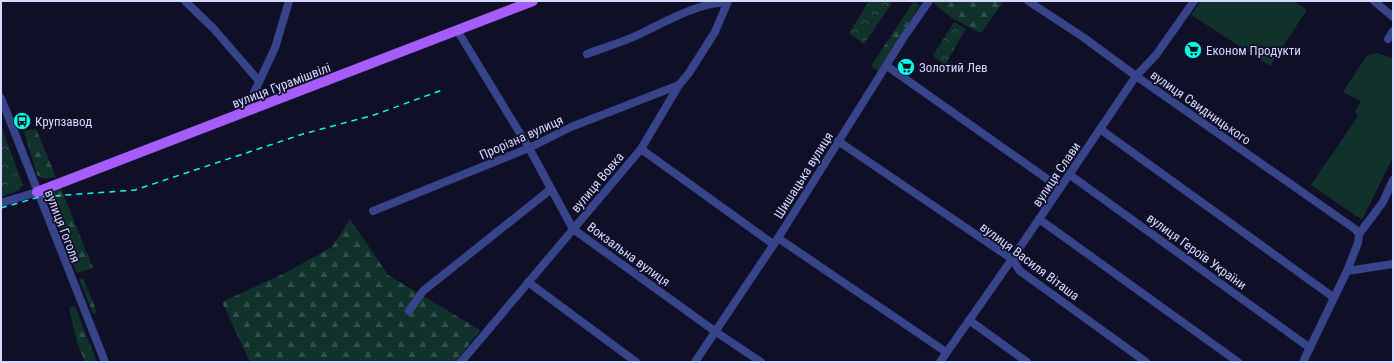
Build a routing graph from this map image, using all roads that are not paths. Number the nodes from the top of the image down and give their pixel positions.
1 (184, 1) edge
2 (289, 1) edge
3 (533, 1) edge
4 (929, 1) edge
5 (1028, 1) edge
6 (1194, 1) edge
7 (1374, 1) edge
8 (727, 2) edge
9 (516, 4) edge
10 (1393, 17) edge
11 (457, 30) junction
12 (1393, 31) edge
13 (1388, 39) dead end
14 (587, 54) dead end
15 (887, 66) junction
16 (1136, 76) junction
17 (259, 81) junction
18 (679, 85) junction
19 (1, 98) edge
20 (254, 110) junction
21 (1100, 129) junction
22 (838, 141) junction
23 (528, 148) junction
24 (641, 149) junction
25 (1070, 175) junction
26 (1393, 180) edge
27 (1060, 188) junction
28 (551, 189) junction
29 (37, 192) junction
30 (1, 203) edge
31 (373, 211) dead end
32 (1039, 219) junction
33 (572, 229) junction
34 (1359, 234) junction
35 (776, 241) junction
36 (1012, 259) junction
37 (1393, 264) edge
38 (1347, 271) junction
39 (528, 282) junction
40 (1333, 297) junction
41 (409, 312) dead end
42 (969, 320) junction
43 (716, 332) junction
44 (1310, 348) junction
45 (946, 352) junction
46 (105, 362) edge
47 (461, 362) edge
48 (636, 362) edge
49 (695, 362) edge
50 (761, 362) edge
51 (940, 362) edge
52 (1027, 362) edge
53 (1146, 362) edge
54 (1238, 362) edge
55 (1303, 362) edge

1 - 17 street
2 - 17 street
3 - 9 main road, вулиця Гурамішвілі
4 - 15 street, Шишацька вулиця
5 - 16 street, вулиця Свидницького
6 - 16 street, вулиця Слави
7 - 10 street
8 - 14 street
8 - 18 street, вулиця Вовка
9 - 11 main road, вулиця Гурамішвілі
11 - 20 main road, вулиця Гурамішвілі
11 - 23 street, Вокзальна вулиця
12 - 13 street
15 - 22 street, Шишацька вулиця
15 - 27 street
16 - 21 street, вулиця Слави
16 - 34 street, вулиця Свидницького
17 - 20 street
18 - 23 street, Прорізна вулиця
18 - 24 street, вулиця Вовка
19 - 29 street, вулиця Гоголя
20 - 29 main road, вулиця Гурамішвілі
21 - 25 street, вулиця Слави
21 - 40 street
22 - 35 street, Шишацька вулиця
22 - 36 street, вулиця Василя Віташа
23 - 28 street, Вокзальна вулиця
23 - 31 street, Прорізна вулиця
24 - 33 street, вулиця Вовка
24 - 35 street
25 - 27 street, вулиця Слави
25 - 44 street, вулиця Героїв України
26 - 34 street
27 - 32 street, вулиця Слави
28 - 33 street, Вокзальна вулиця
28 - 41 street
29 - 30 street
29 - 46 street, вулиця Гоголя
32 - 36 street, вулиця Слави
32 - 54 street
33 - 39 street, вулиця Вовка
33 - 43 street, Вокзальна вулиця
34 - 38 street
35 - 43 street, Шишацька вулиця
35 - 45 street
36 - 42 street, вулиця Слави
36 - 53 street, вулиця Василя Віташа
37 - 38 street
38 - 40 street
39 - 47 street, вулиця Вовка
39 - 48 street
40 - 44 street
42 - 45 street, вулиця Слави
42 - 52 street
43 - 49 street, Шишацька вулиця
43 - 50 street, Вокзальна вулиця
44 - 55 street
45 - 51 street, вулиця Слави

